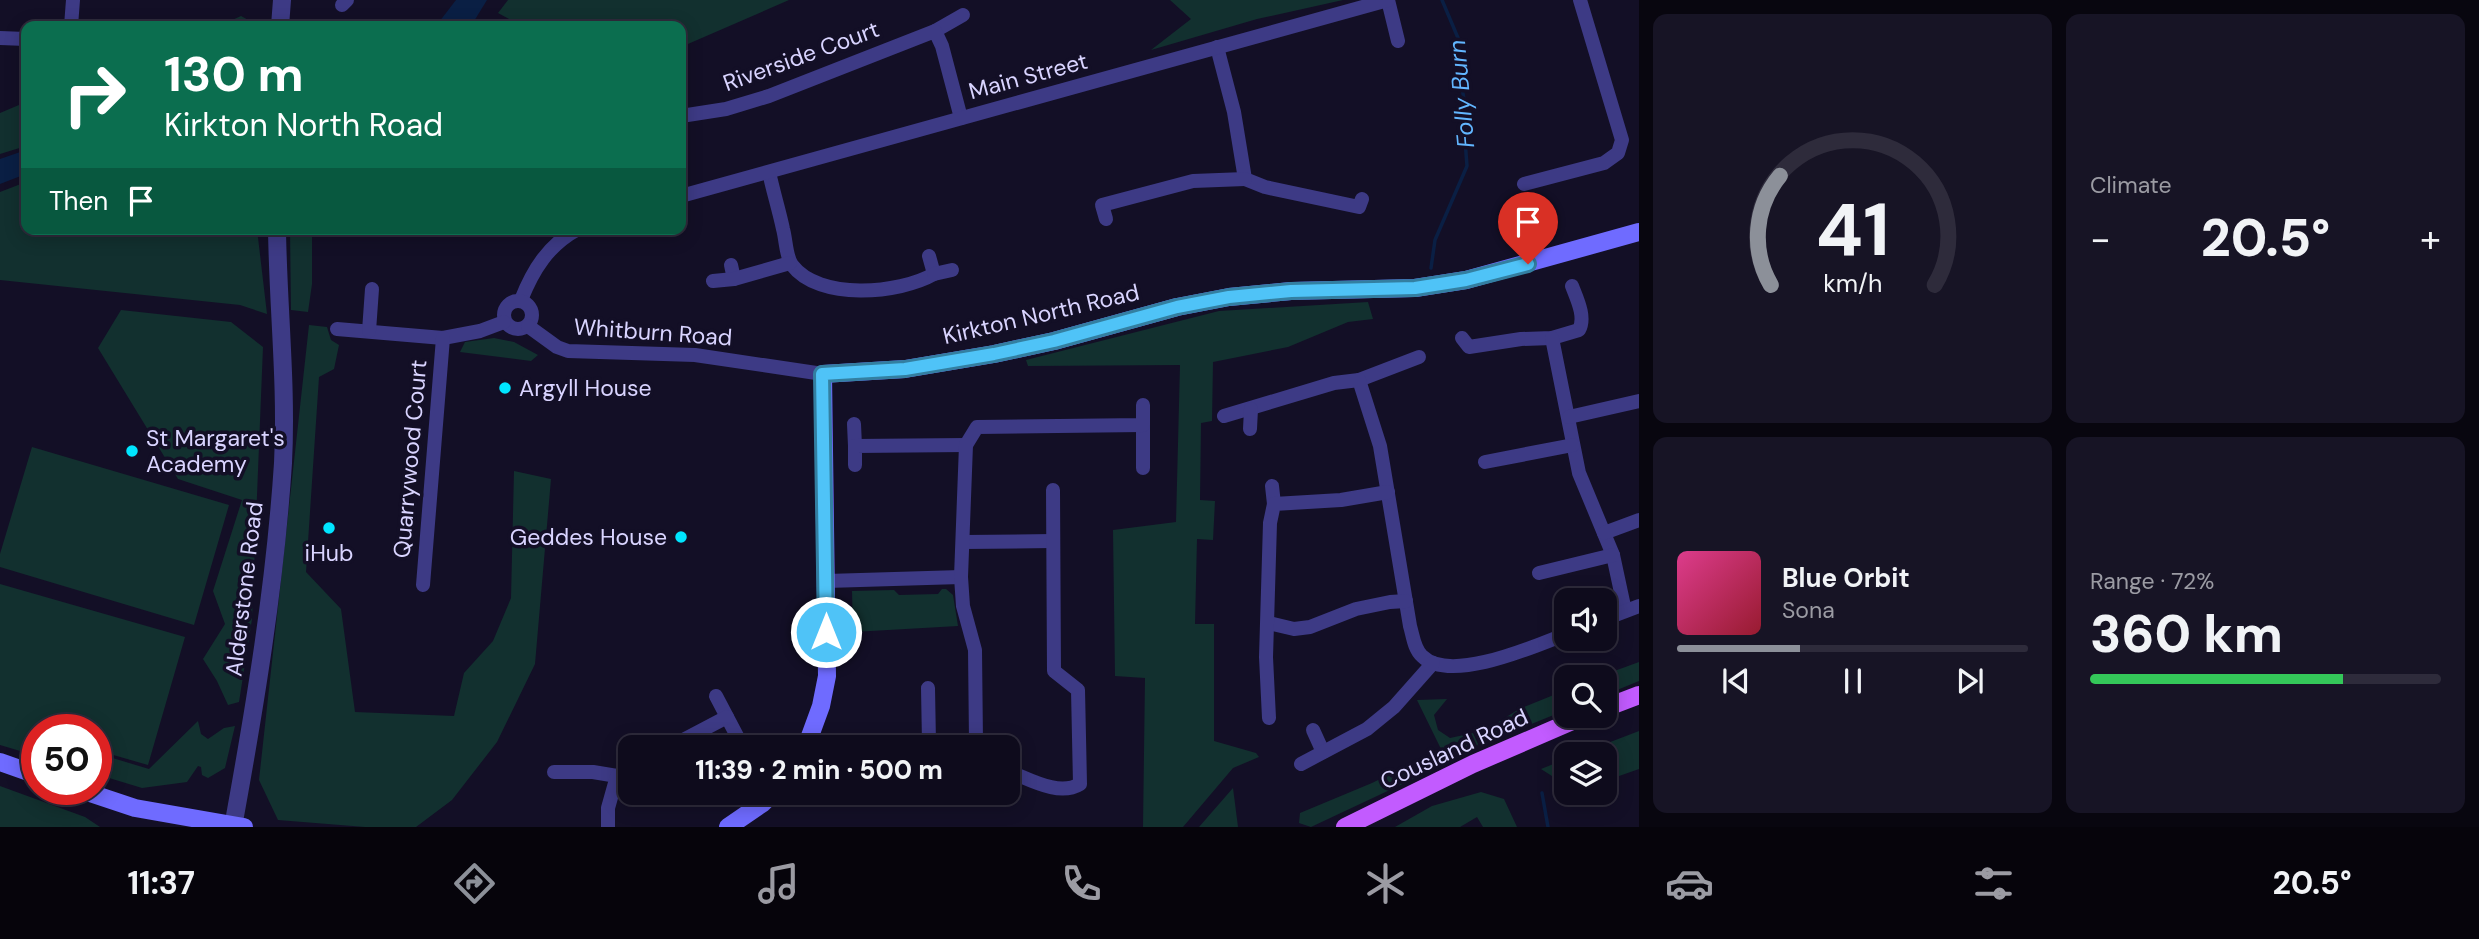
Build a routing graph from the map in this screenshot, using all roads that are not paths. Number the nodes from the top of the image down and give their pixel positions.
1 (72, 0) edge
2 (282, 0) edge
3 (1388, 0) edge
4 (1580, 0) edge
5 (963, 15) dead end
6 (71, 21) edge
7 (280, 21) edge
8 (935, 31) junction
9 (0, 38) edge
10 (21, 39) edge
11 (1398, 41) dead end
12 (1217, 47) junction
13 (686, 115) edge
14 (961, 118) junction
15 (769, 172) junction
16 (1245, 180) junction
17 (1524, 184) dead end
18 (686, 195) edge
19 (1359, 209) dead end
20 (1100, 210) dead end
21 (1639, 232) edge
22 (277, 235) edge
23 (569, 235) edge
24 (929, 256) dead end
25 (790, 263) junction
26 (953, 270) dead end
27 (934, 274) junction
28 (713, 281) dead end
29 (1572, 286) dead end
30 (372, 289) dead end
31 (521, 300) junction
32 (504, 322) junction
33 (528, 326) junction
34 (337, 329) dead end
35 (369, 331) junction
36 (443, 338) junction
37 (1462, 338) dead end
38 (1552, 338) junction
39 (1419, 357) dead end
40 (822, 374) junction
41 (1359, 380) junction
42 (1639, 401) edge
43 (1143, 405) dead end
44 (1251, 409) junction
45 (1224, 416) dead end
46 (1569, 417) junction
47 (854, 424) dead end
48 (1143, 425) junction
49 (1250, 429) dead end
50 (966, 445) junction
51 (1573, 445) junction
52 (855, 446) junction
53 (1485, 463) dead end
54 (855, 465) dead end
55 (1143, 468) dead end
56 (1272, 486) dead end
57 (1053, 490) dead end
58 (1388, 492) junction
59 (1274, 504) junction
60 (1639, 520) edge
61 (1604, 533) junction
62 (1053, 541) junction
63 (964, 542) junction
64 (1613, 555) junction
65 (1539, 573) dead end
66 (961, 577) junction
67 (827, 581) junction
68 (423, 585) dead end
69 (1406, 601) junction
70 (1639, 606) edge
71 (1625, 611) junction
72 (1617, 614) edge
73 (1269, 623) junction
74 (1554, 639) edge
75 (1433, 663) junction
76 (928, 688) dead end
77 (1639, 695) edge
78 (716, 696) dead end
79 (1617, 703) edge
80 (727, 717) junction
81 (1269, 718) dead end
82 (1556, 728) edge
83 (1313, 730) dead end
84 (693, 735) edge
85 (736, 735) edge
86 (810, 735) edge
87 (929, 735) edge
88 (977, 735) edge
89 (1323, 752) junction
90 (0, 762) edge
91 (1301, 764) dead end
92 (21, 769) edge
93 (554, 772) dead end
94 (618, 773) edge
95 (1020, 775) edge
96 (618, 785) edge
97 (112, 800) edge
98 (760, 805) edge
99 (237, 826) edge
100 (608, 827) edge
101 (728, 827) edge
102 (1345, 827) edge

1 - 6 street
2 - 7 street
3 - 11 street
3 - 12 street, Main Street
4 - 17 street
5 - 8 street, Riverside Court
8 - 13 street, Riverside Court
8 - 14 street
9 - 10 street
12 - 14 street, Main Street
12 - 16 street
14 - 15 street, Main Street
15 - 18 street, Main Street
15 - 25 street
16 - 19 street
16 - 20 street
21 - 40 main road, Kirkton North Road
22 - 99 street, Alderstone Road
23 - 31 street
24 - 27 street
25 - 27 street
25 - 28 street
26 - 27 street
29 - 38 street
30 - 35 street
31 - 32 street
31 - 33 street
32 - 33 street
32 - 36 street, Quarrywood Court
33 - 40 street, Whitburn Road
34 - 35 street, Quarrywood Court
35 - 36 street, Quarrywood Court
36 - 68 street, Quarrywood Court
37 - 38 street
38 - 46 street
39 - 41 street
40 - 67 main road
41 - 44 street
41 - 58 street
42 - 46 street
43 - 48 street
44 - 45 street
44 - 49 street
46 - 51 street
47 - 52 street
48 - 50 street
48 - 55 street
50 - 52 street
50 - 63 street
51 - 53 street
51 - 61 street
52 - 54 street
56 - 59 street
57 - 62 street
58 - 59 street
58 - 69 street
59 - 73 street
60 - 61 street
61 - 64 street
62 - 63 street
62 - 95 street
63 - 66 street
64 - 65 street
64 - 71 street
66 - 67 street
66 - 88 street
67 - 86 main road
69 - 73 street
69 - 75 street
70 - 71 street
71 - 72 street
73 - 81 street
74 - 75 street
75 - 89 street
76 - 87 street
77 - 79 main road
78 - 80 street
80 - 84 street
80 - 85 street
82 - 102 main road, Cousland Road
83 - 89 street
89 - 91 street
90 - 92 main road
93 - 94 street
96 - 100 street
97 - 99 main road
98 - 101 main road

